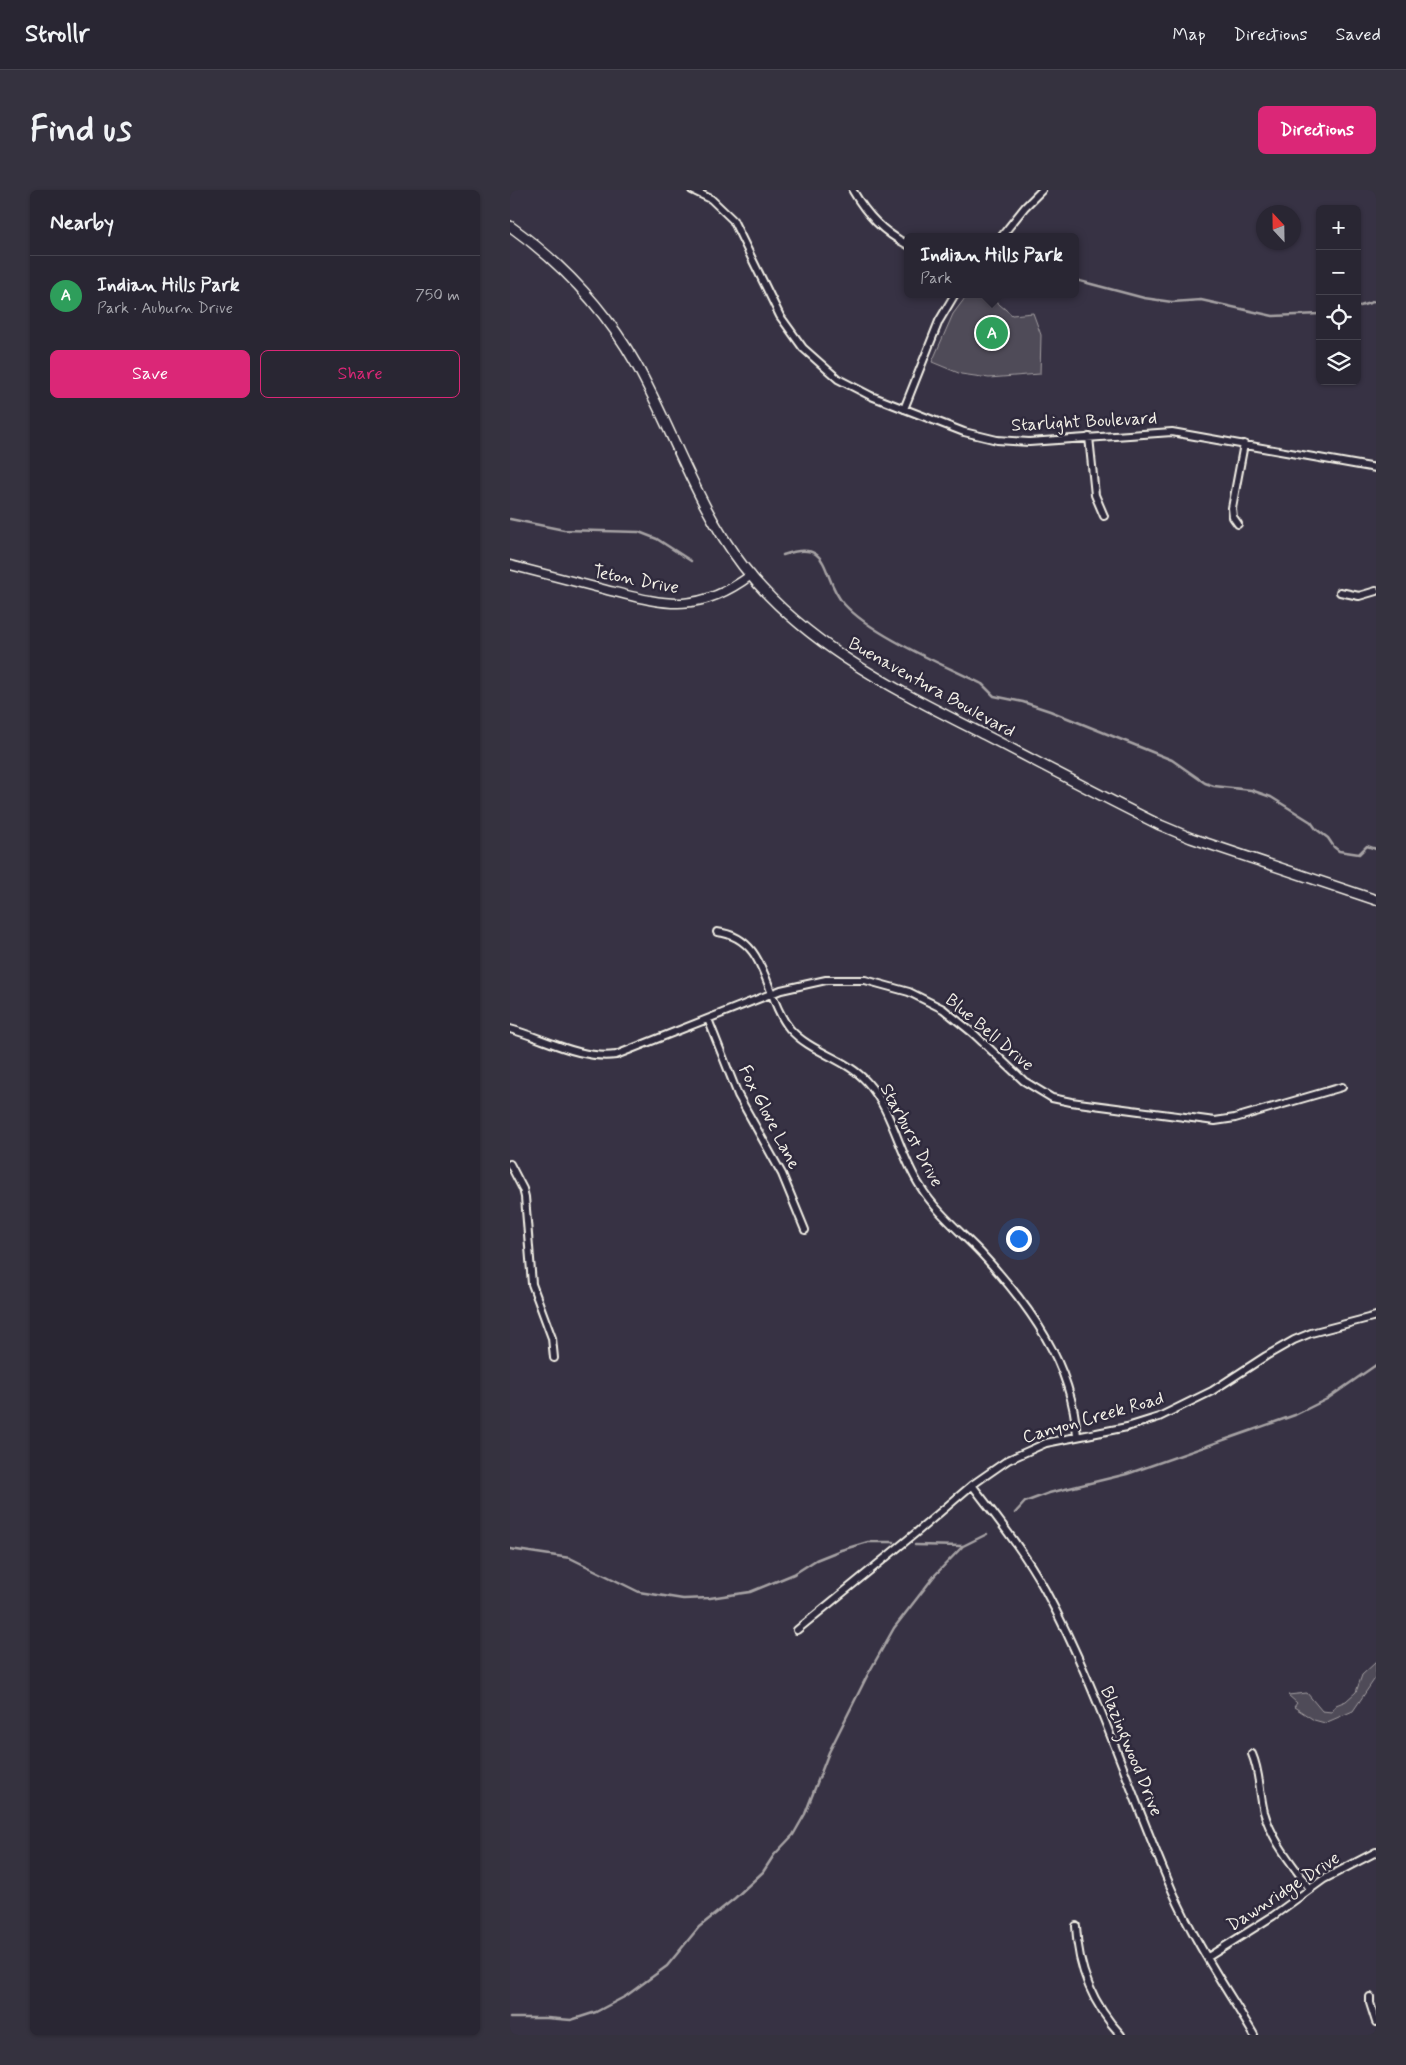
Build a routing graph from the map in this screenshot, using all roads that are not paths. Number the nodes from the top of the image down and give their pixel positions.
1 (692, 190) edge
2 (1042, 190) edge
3 (853, 191) edge
4 (510, 226) edge
5 (1004, 233) edge
6 (904, 242) edge
7 (953, 298) edge
8 (904, 409) junction
9 (1090, 437) junction
10 (1244, 444) junction
11 (1376, 468) edge
12 (1104, 516) dead end
13 (1238, 524) dead end
14 (510, 565) edge
15 (751, 576) junction
16 (1340, 592) dead end
17 (1376, 592) edge
18 (1376, 900) edge
19 (717, 932) dead end
20 (772, 993) junction
21 (708, 1019) junction
22 (510, 1029) edge
23 (1342, 1087) dead end
24 (510, 1164) edge
25 (805, 1230) dead end
26 (1376, 1316) edge
27 (554, 1358) dead end
28 (1077, 1436) junction
29 (972, 1485) junction
30 (797, 1630) dead end
31 (1252, 1754) dead end
32 (1376, 1852) edge
33 (1310, 1889) junction
34 (1076, 1926) dead end
35 (1208, 1957) junction
36 (1370, 1997) dead end
37 (1376, 2022) edge
38 (1121, 2035) edge
39 (1254, 2035) edge

1 - 8 street, Starlight Boulevard
2 - 5 street
3 - 6 street
4 - 15 main road, Buenaventura Boulevard
7 - 8 street
8 - 9 street, Starlight Boulevard
9 - 10 street, Starlight Boulevard
9 - 12 street
10 - 11 street, Starlight Boulevard
10 - 13 street
14 - 15 street, Teton Drive
15 - 18 main road, Buenaventura Boulevard
16 - 17 street
19 - 20 street, Starburst Drive
20 - 21 street, Blue Bell Drive
20 - 23 street, Blue Bell Drive
20 - 28 street, Starburst Drive
21 - 22 street, Blue Bell Drive
21 - 25 street, Fox Glove Lane
24 - 27 street
26 - 28 street, Canyon Creek Road
28 - 29 street, Canyon Creek Road
29 - 30 street, Canyon Creek Road
29 - 35 street, Blazingwood Drive
31 - 33 street
32 - 33 street, Dawnridge Drive
33 - 35 street, Dawnridge Drive
34 - 38 street
35 - 39 street, Blazingwood Drive
36 - 37 street

